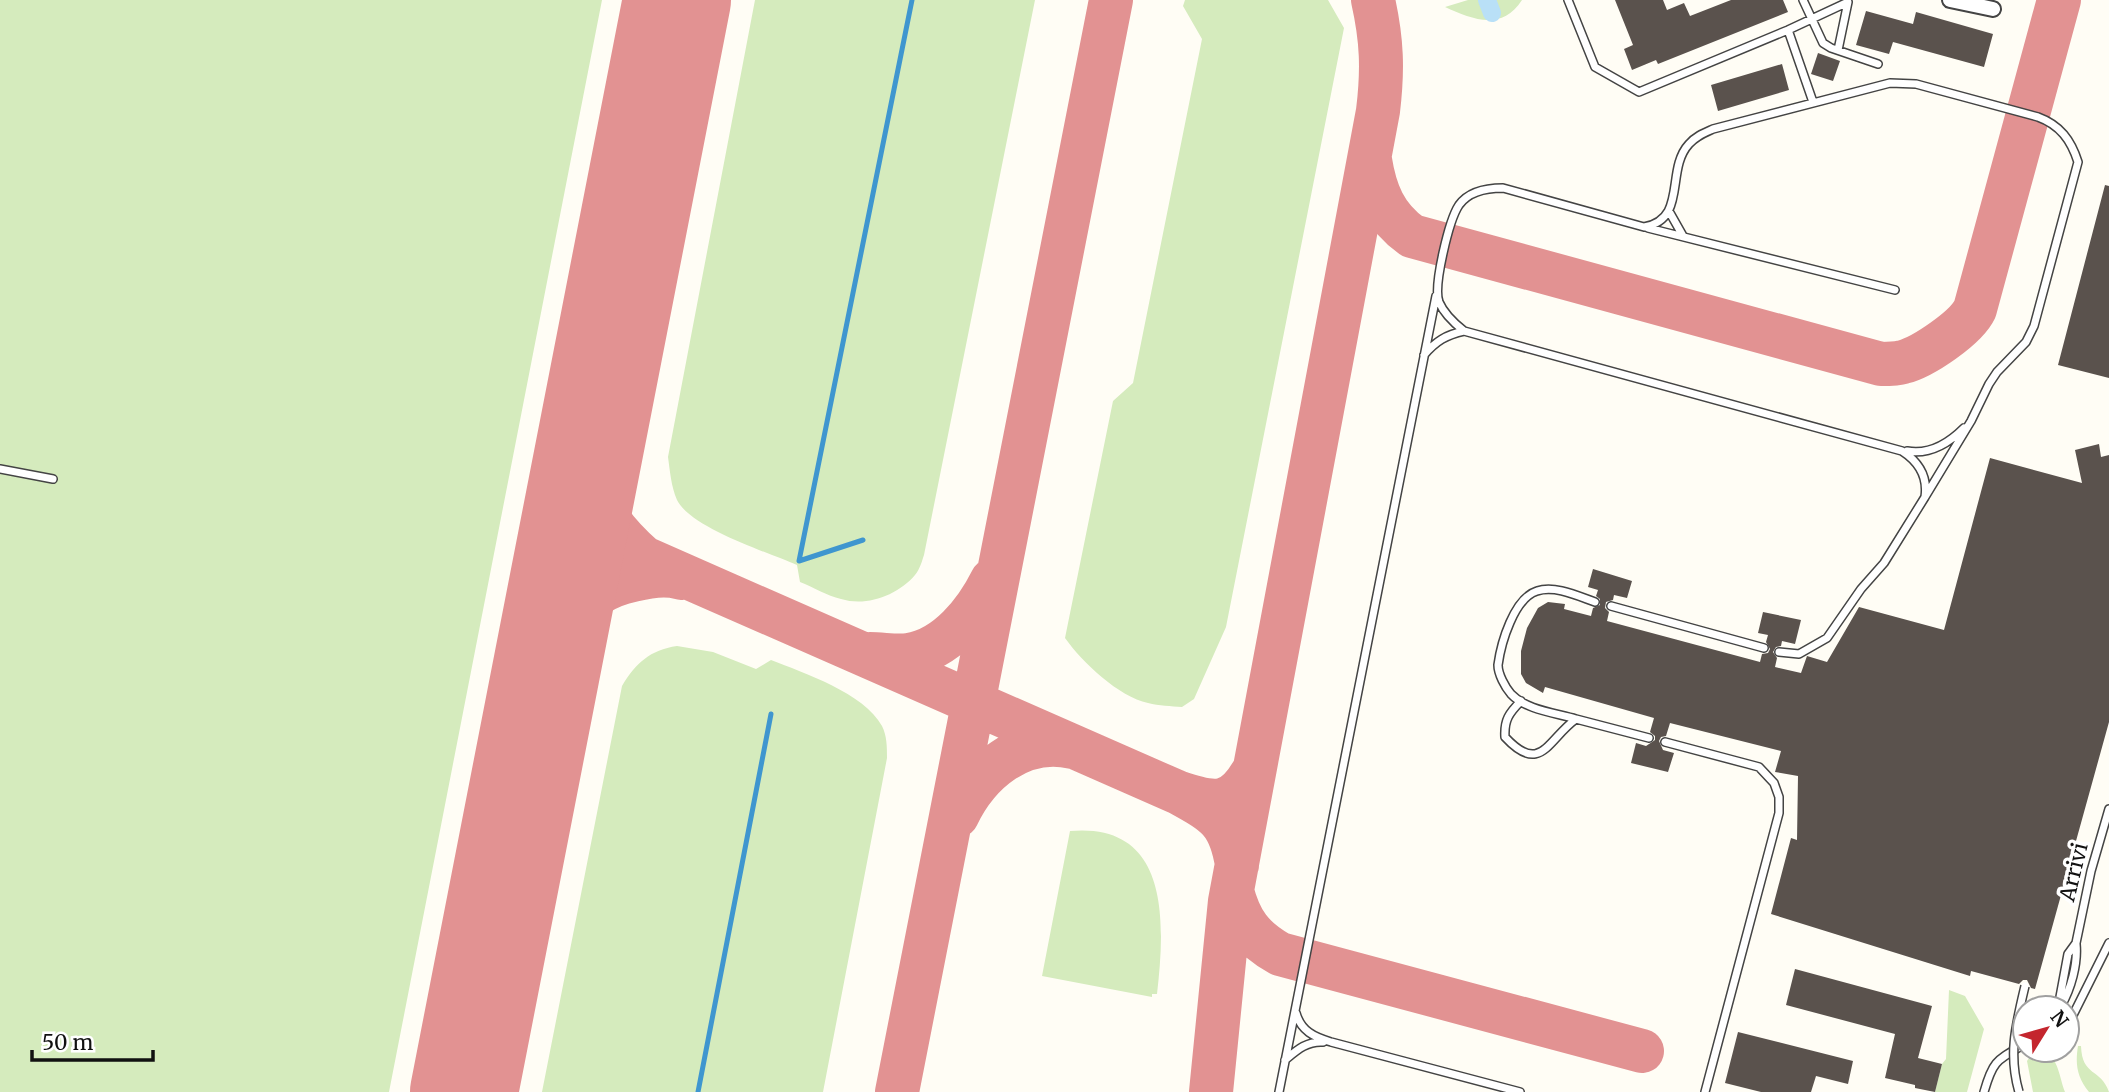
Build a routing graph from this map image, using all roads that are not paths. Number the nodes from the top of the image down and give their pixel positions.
1 (1568, 0) edge
2 (1803, 0) edge
3 (1950, 0) edge
4 (1849, 1) edge
5 (1993, 9) dead end
6 (1812, 20) junction
7 (1788, 30) junction
8 (1838, 50) junction
9 (1878, 64) dead end
10 (1813, 102) junction
11 (1670, 213) junction
12 (1644, 226) junction
13 (1684, 237) junction
14 (1437, 288) junction
15 (1895, 290) dead end
16 (1464, 331) junction
17 (1424, 356) junction
18 (1971, 421) junction
19 (1902, 451) junction
20 (0, 470) edge
21 (53, 479) dead end
22 (1925, 497) junction
23 (1595, 602) dead end
24 (1611, 606) dead end
25 (1764, 648) dead end
26 (1779, 652) dead end
27 (1521, 701) junction
28 (1576, 719) junction
29 (1649, 738) dead end
30 (1665, 742) dead end
31 (2109, 809) edge
32 (2109, 943) edge
33 (2025, 986) dead end
34 (2061, 994) edge
35 (2081, 999) edge
36 (1295, 1009) junction
37 (1331, 1042) junction
38 (2011, 1052) edge
39 (1285, 1060) junction
40 (1279, 1092) edge
41 (1520, 1092) edge
42 (1705, 1092) edge
43 (1984, 1092) edge
44 (2019, 1092) edge

1 - 7 lane
2 - 6 lane
3 - 5 street
4 - 6 lane
4 - 8 lane
6 - 7 lane
6 - 8 lane
7 - 10 lane
8 - 9 lane
10 - 11 lane
10 - 18 lane
11 - 12 lane
11 - 13 lane
12 - 13 lane
12 - 14 lane
13 - 15 lane
14 - 16 lane
14 - 17 lane
16 - 17 lane
16 - 19 lane
17 - 36 lane
18 - 19 lane
18 - 22 lane
19 - 22 lane
20 - 21 lane
22 - 26 lane
23 - 27 lane
24 - 25 lane
27 - 28 lane
27 - 28 lane
28 - 29 lane
30 - 42 lane
31 - 34 lane, Arrivi
32 - 35 lane
33 - 44 lane, bridge
36 - 37 lane
36 - 39 lane
37 - 39 lane
37 - 41 lane
38 - 43 lane
39 - 40 lane

